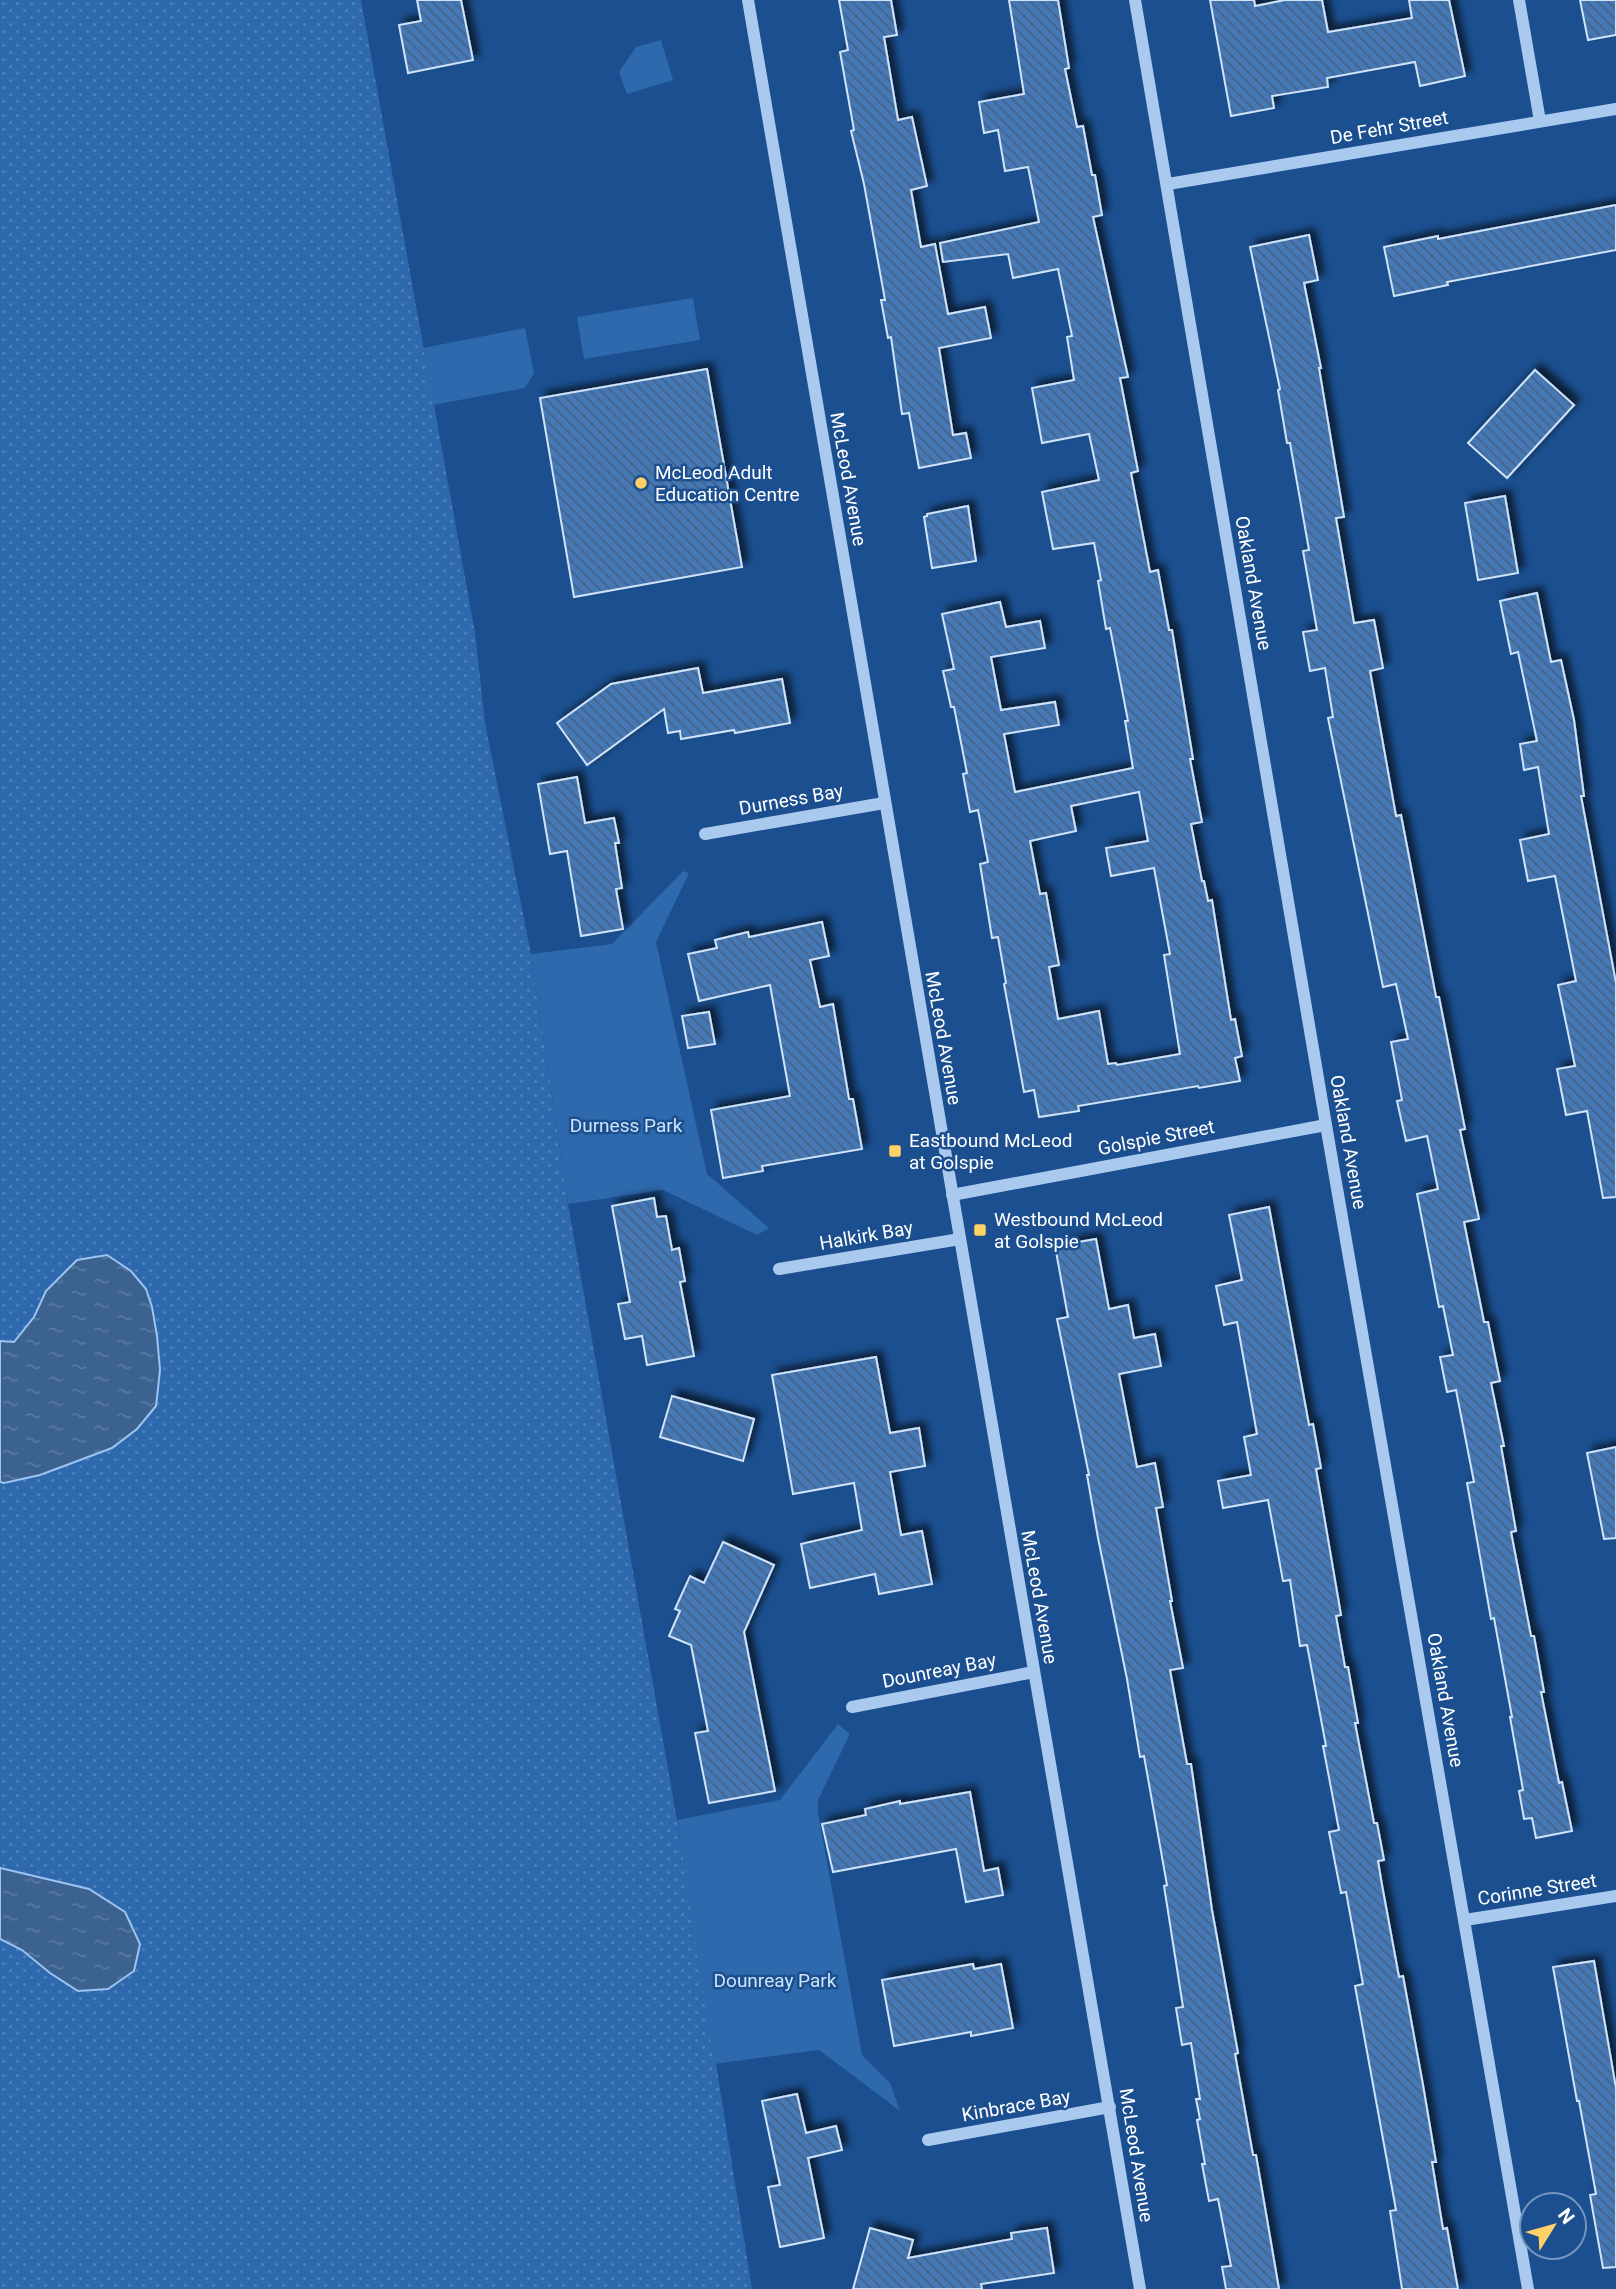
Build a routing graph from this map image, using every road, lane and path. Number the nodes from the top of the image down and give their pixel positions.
1 (748, 0) edge
2 (1135, 0) edge
3 (1519, 0) edge
4 (1616, 109) edge
5 (1540, 121) junction
6 (1168, 184) junction
7 (884, 803) junction
8 (705, 834) dead end
9 (1326, 1125) junction
10 (952, 1195) junction
11 (960, 1238) junction
12 (779, 1269) dead end
13 (1034, 1672) junction
14 (852, 1707) dead end
15 (1616, 1896) edge
16 (1465, 1920) junction
17 (1110, 2107) junction
18 (928, 2140) dead end
19 (1140, 2289) edge
20 (1528, 2289) edge

1 - 7 street, McLeod Avenue
2 - 6 street, Oakland Avenue
3 - 5 street
4 - 5 street, De Fehr Street
5 - 6 street, De Fehr Street
6 - 9 street, Oakland Avenue
7 - 8 street, Durness Bay
7 - 10 street, McLeod Avenue
9 - 10 street, Golspie Street
9 - 16 street, Oakland Avenue
10 - 11 street, McLeod Avenue
11 - 12 street, Halkirk Bay
11 - 13 street, McLeod Avenue
13 - 14 street, Dounreay Bay
13 - 17 street, McLeod Avenue
15 - 16 street, Corinne Street
16 - 20 street, Oakland Avenue
17 - 18 street, Kinbrace Bay
17 - 19 street, McLeod Avenue

